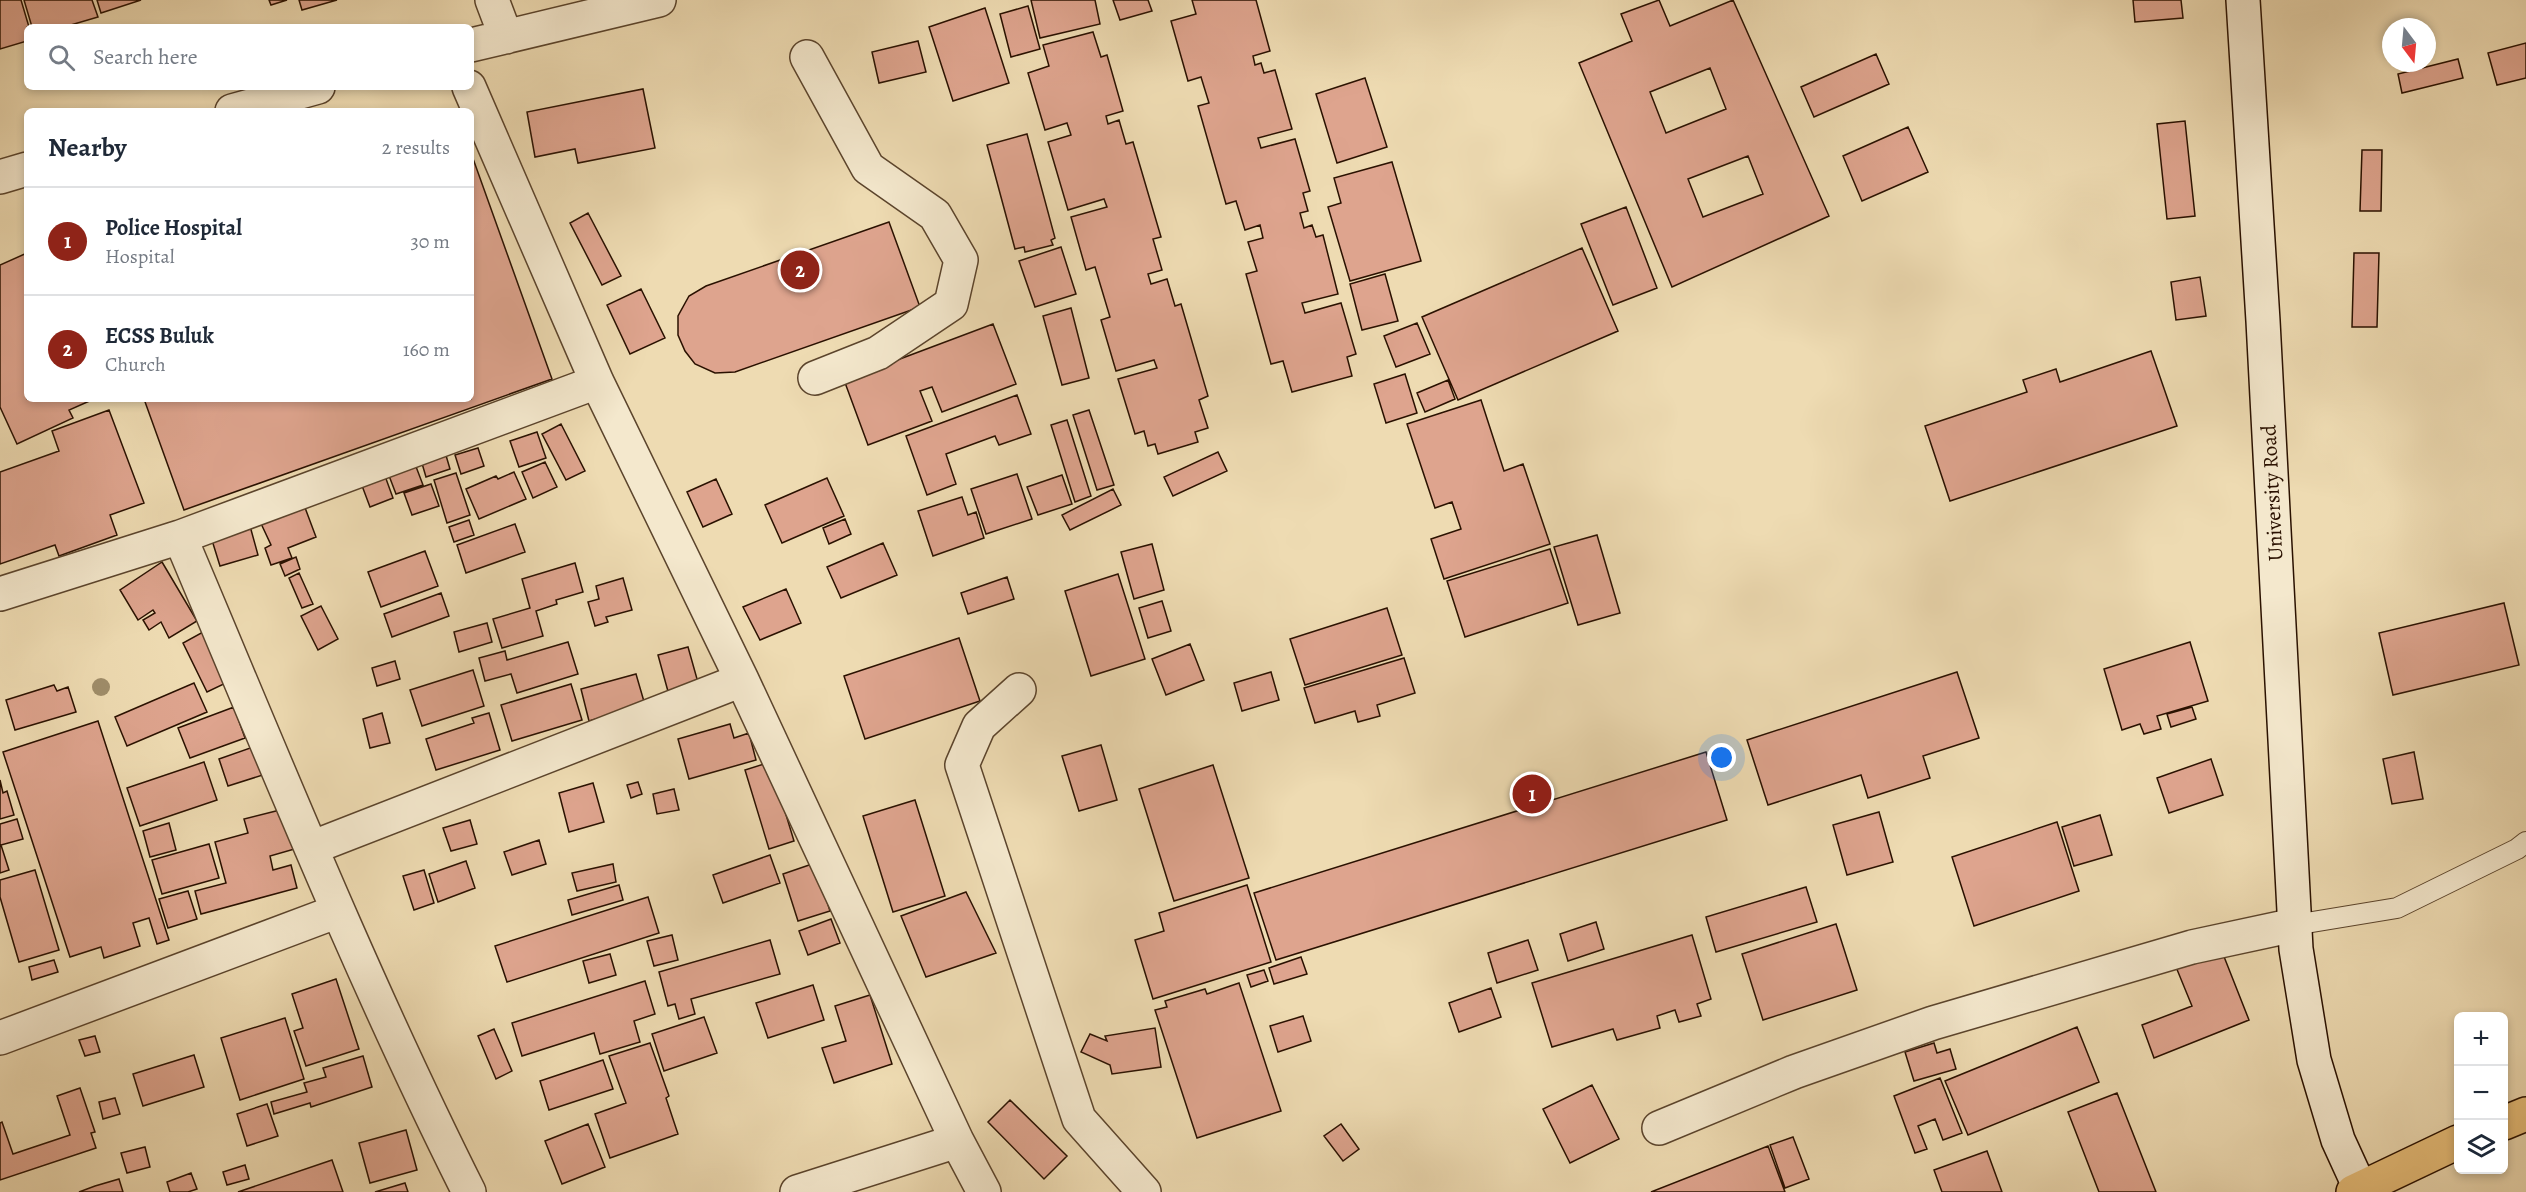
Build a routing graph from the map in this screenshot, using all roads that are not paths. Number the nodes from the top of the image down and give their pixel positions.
1 (492, 0) edge
2 (659, 0) edge
3 (2242, 0) edge
4 (506, 37) junction
5 (474, 44) edge
6 (807, 57) dead end
7 (307, 90) edge
8 (470, 90) edge
9 (243, 108) edge
10 (24, 170) edge
11 (0, 177) edge
12 (814, 378) dead end
13 (597, 382) junction
14 (180, 537) junction
15 (0, 594) edge
16 (742, 680) junction
17 (1018, 690) dead end
18 (2526, 842) edge
19 (311, 848) junction
20 (338, 911) junction
21 (2294, 925) junction
22 (0, 1038) edge
23 (2526, 1114) edge
24 (2508, 1121) edge
25 (1659, 1128) dead end
26 (957, 1141) junction
27 (2454, 1144) edge
28 (2356, 1190) edge
29 (469, 1192) edge
30 (796, 1192) edge
31 (984, 1192) edge
32 (1144, 1192) edge

1 - 4 street
2 - 4 street
3 - 21 street, University Road
4 - 5 street
6 - 12 street
7 - 9 street
8 - 13 street
10 - 11 street
13 - 14 street
13 - 16 street
14 - 15 street
14 - 19 street
16 - 19 street
16 - 26 street
17 - 32 street
18 - 21 lane
19 - 20 street
20 - 22 street
20 - 29 street
21 - 25 street
21 - 28 street, University Road
23 - 24 main road
26 - 30 street
26 - 31 street
27 - 28 main road

